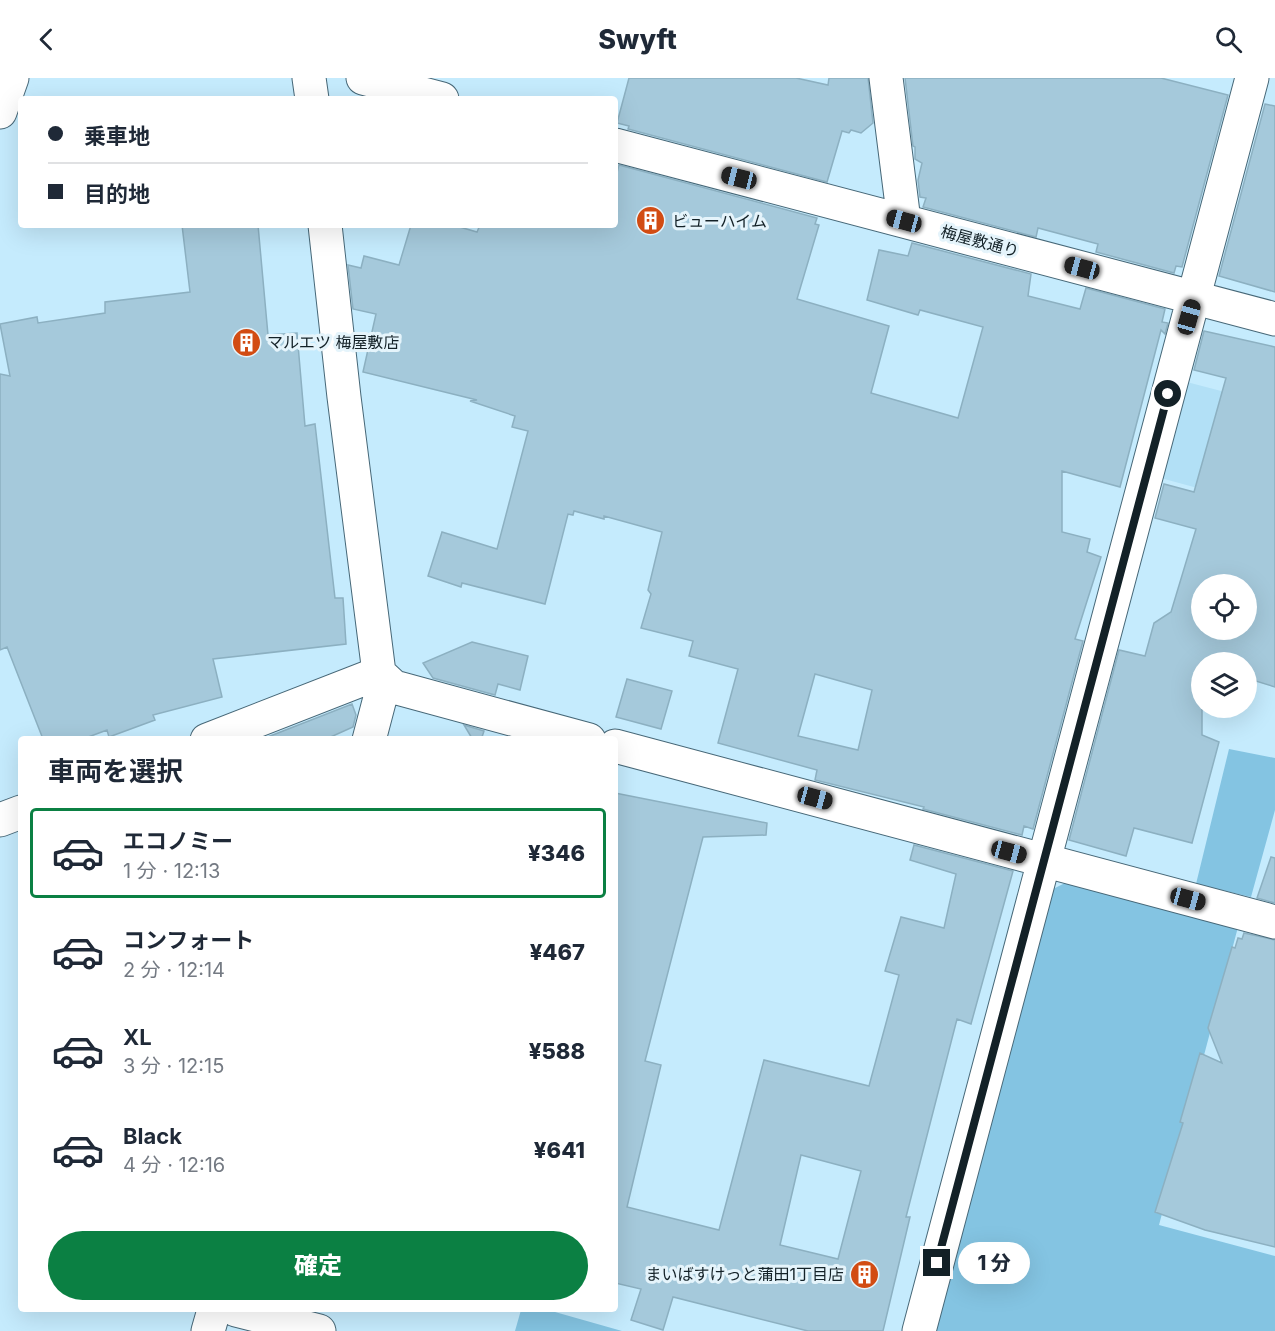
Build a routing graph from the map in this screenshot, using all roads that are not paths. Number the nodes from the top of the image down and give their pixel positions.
1 (12, 78) edge
2 (309, 78) edge
3 (363, 78) edge
4 (886, 78) edge
5 (1252, 78) edge
6 (312, 96) edge
7 (431, 96) edge
8 (0, 112) edge
9 (618, 146) edge
10 (904, 221) junction
11 (325, 228) edge
12 (1194, 298) junction
13 (1275, 319) edge
14 (380, 673) junction
15 (502, 729) edge
16 (217, 736) edge
17 (370, 736) edge
18 (558, 736) edge
19 (618, 747) edge
20 (18, 813) edge
21 (0, 820) edge
22 (1043, 861) junction
23 (1275, 922) edge
24 (213, 1312) edge
25 (244, 1312) edge
26 (208, 1331) edge
27 (319, 1331) edge
28 (919, 1331) edge

1 - 8 street
2 - 6 street
3 - 7 street
4 - 10 street
5 - 12 street
9 - 10 street, 梅屋敷通り
10 - 12 street, 梅屋敷通り
11 - 14 street
12 - 13 street, 梅屋敷通り
12 - 22 street
14 - 15 street
14 - 16 street
14 - 17 street
15 - 18 street
19 - 22 street
20 - 21 street
22 - 23 street
22 - 28 street
24 - 26 street
25 - 27 street

